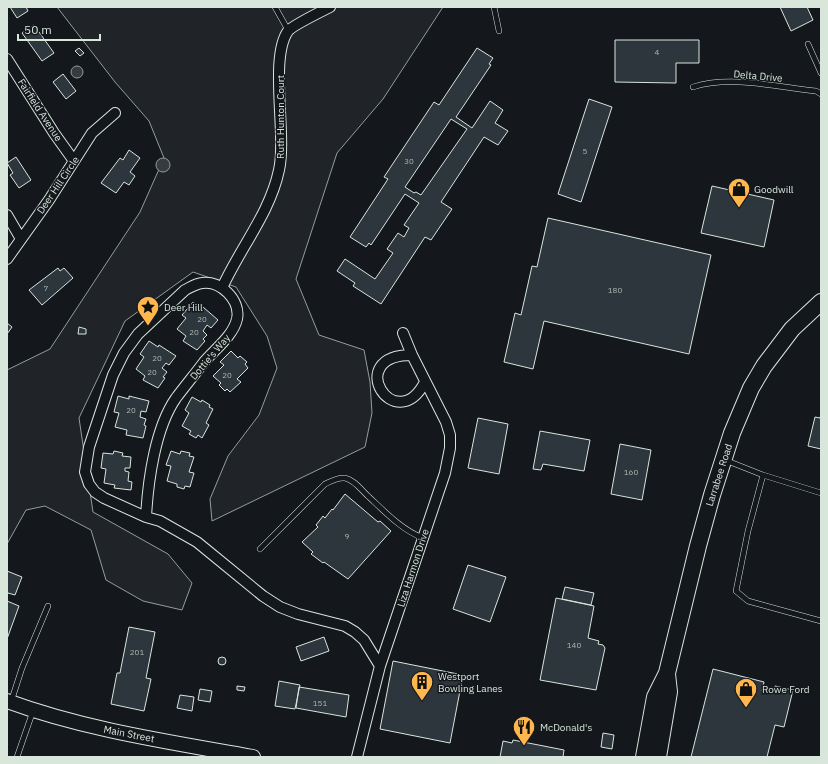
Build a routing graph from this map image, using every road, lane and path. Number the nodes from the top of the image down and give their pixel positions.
1 (275, 7) edge
2 (330, 7) edge
3 (494, 7) edge
4 (288, 30) junction
5 (499, 31) dead end
6 (808, 44) dead end
7 (7, 58) edge
8 (821, 73) edge
9 (693, 87) dead end
10 (821, 94) edge
11 (115, 113) dead end
12 (74, 161) junction
13 (7, 215) edge
14 (21, 239) junction
15 (7, 259) edge
16 (222, 288) junction
17 (821, 302) edge
18 (403, 333) dead end
19 (412, 356) junction
20 (426, 382) junction
21 (724, 459) junction
22 (763, 476) junction
23 (821, 493) edge
24 (146, 517) junction
25 (423, 538) junction
26 (260, 549) dead end
27 (48, 606) dead end
28 (821, 621) edge
29 (380, 666) junction
30 (667, 673) junction
31 (9, 702) edge
32 (33, 710) junction
33 (17, 757) edge
34 (253, 757) edge
35 (357, 757) edge
36 (644, 757) edge
37 (658, 757) edge

1 - 4 lane
2 - 4 street
3 - 5 lane
4 - 16 street, Ruth Hunton Court
6 - 8 lane
7 - 12 street, Fairfield Avenue
9 - 10 lane, Delta Drive
11 - 12 street, Deer Hill Circle
12 - 14 street, Deer Hill Circle
13 - 14 street
14 - 15 street, Deer Hill Circle
16 - 24 street, Dottie's Way
16 - 24 street
17 - 21 main road, Larrabee Road
18 - 19 street, Liza Harmon Drive
19 - 20 street, Liza Harmon Drive
19 - 20 street
20 - 25 street, Liza Harmon Drive
21 - 22 lane
21 - 30 main road, Larrabee Road
22 - 23 lane
22 - 28 lane
24 - 29 street
25 - 26 lane
25 - 29 street, Liza Harmon Drive
27 - 31 lane
29 - 35 street, Liza Harmon Drive
30 - 36 main road, Larrabee Road
30 - 37 main road, Larrabee Road
31 - 32 main road, Main Street
32 - 33 lane
32 - 34 main road, Main Street

